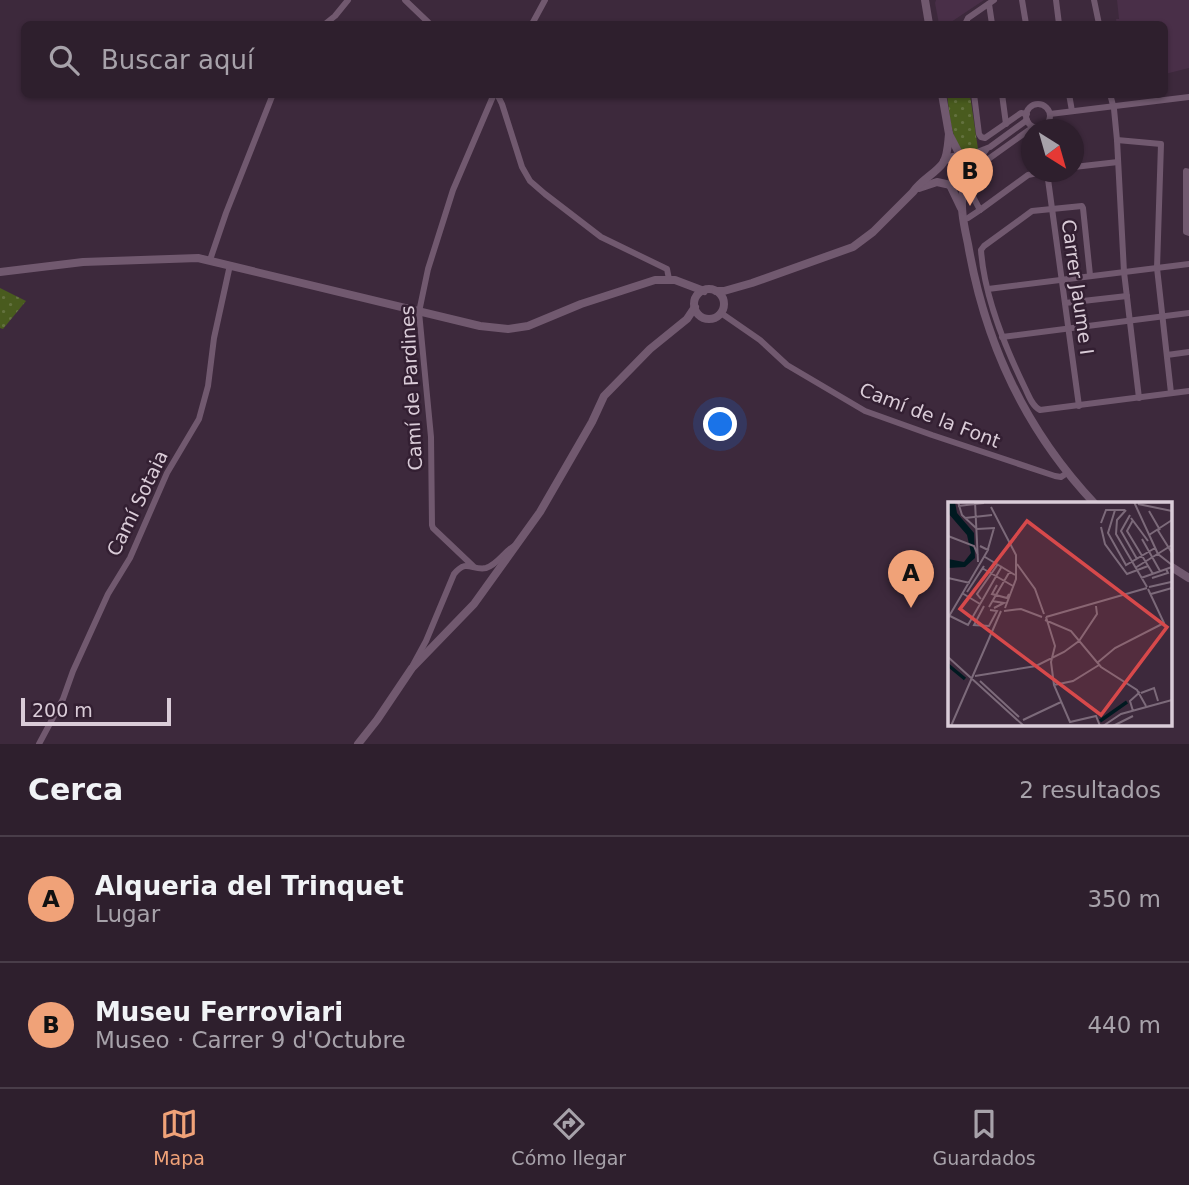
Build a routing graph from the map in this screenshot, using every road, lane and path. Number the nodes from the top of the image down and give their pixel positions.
1 (348, 0) edge
2 (405, 0) edge
3 (545, 0) edge
4 (925, 0) edge
5 (1022, 0) edge
6 (1056, 0) edge
7 (1094, 0) edge
8 (992, 2) edge
9 (329, 21) edge
10 (427, 21) edge
11 (534, 21) edge
12 (928, 21) edge
13 (966, 21) edge
14 (992, 21) edge
15 (1026, 21) edge
16 (1059, 21) edge
17 (1098, 21) edge
18 (1189, 97) edge
19 (271, 98) edge
20 (493, 98) edge
21 (498, 98) edge
22 (943, 98) edge
23 (975, 98) edge
24 (1003, 98) edge
25 (1070, 98) edge
26 (1111, 98) edge
27 (1112, 106) junction
28 (1072, 111) junction
29 (1050, 114) junction
30 (1027, 117) junction
31 (1049, 119) edge
32 (1006, 124) junction
33 (949, 134) junction
34 (1021, 136) edge
35 (1117, 140) junction
36 (990, 147) junction
37 (962, 158) junction
38 (1118, 162) junction
39 (942, 163) junction
40 (1084, 166) edge
41 (1187, 171) edge
42 (970, 174) junction
43 (1021, 181) edge
44 (1046, 182) edge
45 (964, 183) junction
46 (949, 184) junction
47 (913, 192) junction
48 (979, 209) junction
49 (1051, 209) junction
50 (965, 214) junction
51 (1189, 233) edge
52 (210, 260) junction
53 (1189, 264) edge
54 (230, 265) junction
55 (1157, 268) junction
56 (0, 272) edge
57 (1124, 272) junction
58 (1090, 275) junction
59 (669, 279) junction
60 (1061, 279) junction
61 (751, 283) junction
62 (988, 289) junction
63 (704, 291) junction
64 (716, 291) junction
65 (1127, 296) junction
66 (1065, 303) junction
67 (695, 305) junction
68 (723, 309) junction
69 (419, 312) junction
70 (1189, 313) edge
71 (1162, 316) junction
72 (706, 318) junction
73 (1130, 320) junction
74 (1068, 328) junction
75 (673, 331) junction
76 (1002, 337) junction
77 (1189, 352) edge
78 (1167, 355) junction
79 (1189, 391) edge
80 (1171, 393) junction
81 (1139, 398) junction
82 (1079, 406) junction
83 (1064, 475) junction
84 (1093, 502) edge
85 (516, 546) junction
86 (461, 554) junction
87 (473, 566) junction
88 (1172, 567) edge
89 (458, 570) junction
90 (1189, 578) edge
91 (412, 668) junction
92 (361, 740) edge
93 (39, 744) edge

1 - 9 street
2 - 10 street
3 - 11 street
4 - 12 street
5 - 15 street
6 - 16 street
7 - 17 street
8 - 13 street
8 - 14 street
18 - 27 street
19 - 52 street
20 - 69 street, Camí de Pardines
21 - 59 street
22 - 33 street
23 - 32 street
24 - 32 street
25 - 28 street
26 - 27 street
27 - 28 street
27 - 35 street
28 - 29 street
29 - 30 street
29 - 31 street
30 - 32 street
30 - 36 street
33 - 37 street
33 - 39 street
34 - 48 street
35 - 38 street
35 - 55 street
36 - 37 street
36 - 42 street
37 - 39 street
37 - 42 street
38 - 40 street
38 - 57 street
39 - 46 street
39 - 47 street
41 - 51 street
42 - 45 street
43 - 48 street
44 - 49 street, Carrer Jaume I
45 - 46 street
45 - 50 street
46 - 47 street
46 - 50 street
47 - 61 street
48 - 50 street
49 - 58 street
49 - 60 street, Carrer Jaume I
49 - 62 street
50 - 83 street
52 - 54 street
52 - 56 street
53 - 55 street
54 - 69 street
54 - 93 street, Camí Sotaia
55 - 57 street
55 - 71 street
57 - 58 street
57 - 65 street
58 - 60 street
59 - 63 street
59 - 67 street
59 - 69 street
60 - 62 street
60 - 66 street, Carrer Jaume I
61 - 64 street
61 - 68 street
62 - 76 street
63 - 64 street
63 - 67 street
64 - 68 street
65 - 66 street
65 - 73 street
66 - 74 street, Carrer Jaume I
67 - 72 street
67 - 75 street
68 - 72 street
68 - 83 street, Camí de la Font
69 - 86 street, Camí de Pardines
70 - 71 street
71 - 73 street
71 - 78 street
72 - 75 street
73 - 74 street
73 - 81 street
74 - 76 street
74 - 82 street, Carrer Jaume I
75 - 85 street
76 - 82 street
77 - 78 street
78 - 80 street
79 - 80 street
80 - 81 street
81 - 82 street
83 - 84 street
85 - 87 street
85 - 91 street
86 - 87 street, Camí de Pardines
86 - 89 street
87 - 89 street
88 - 90 street
89 - 91 street
91 - 92 street

